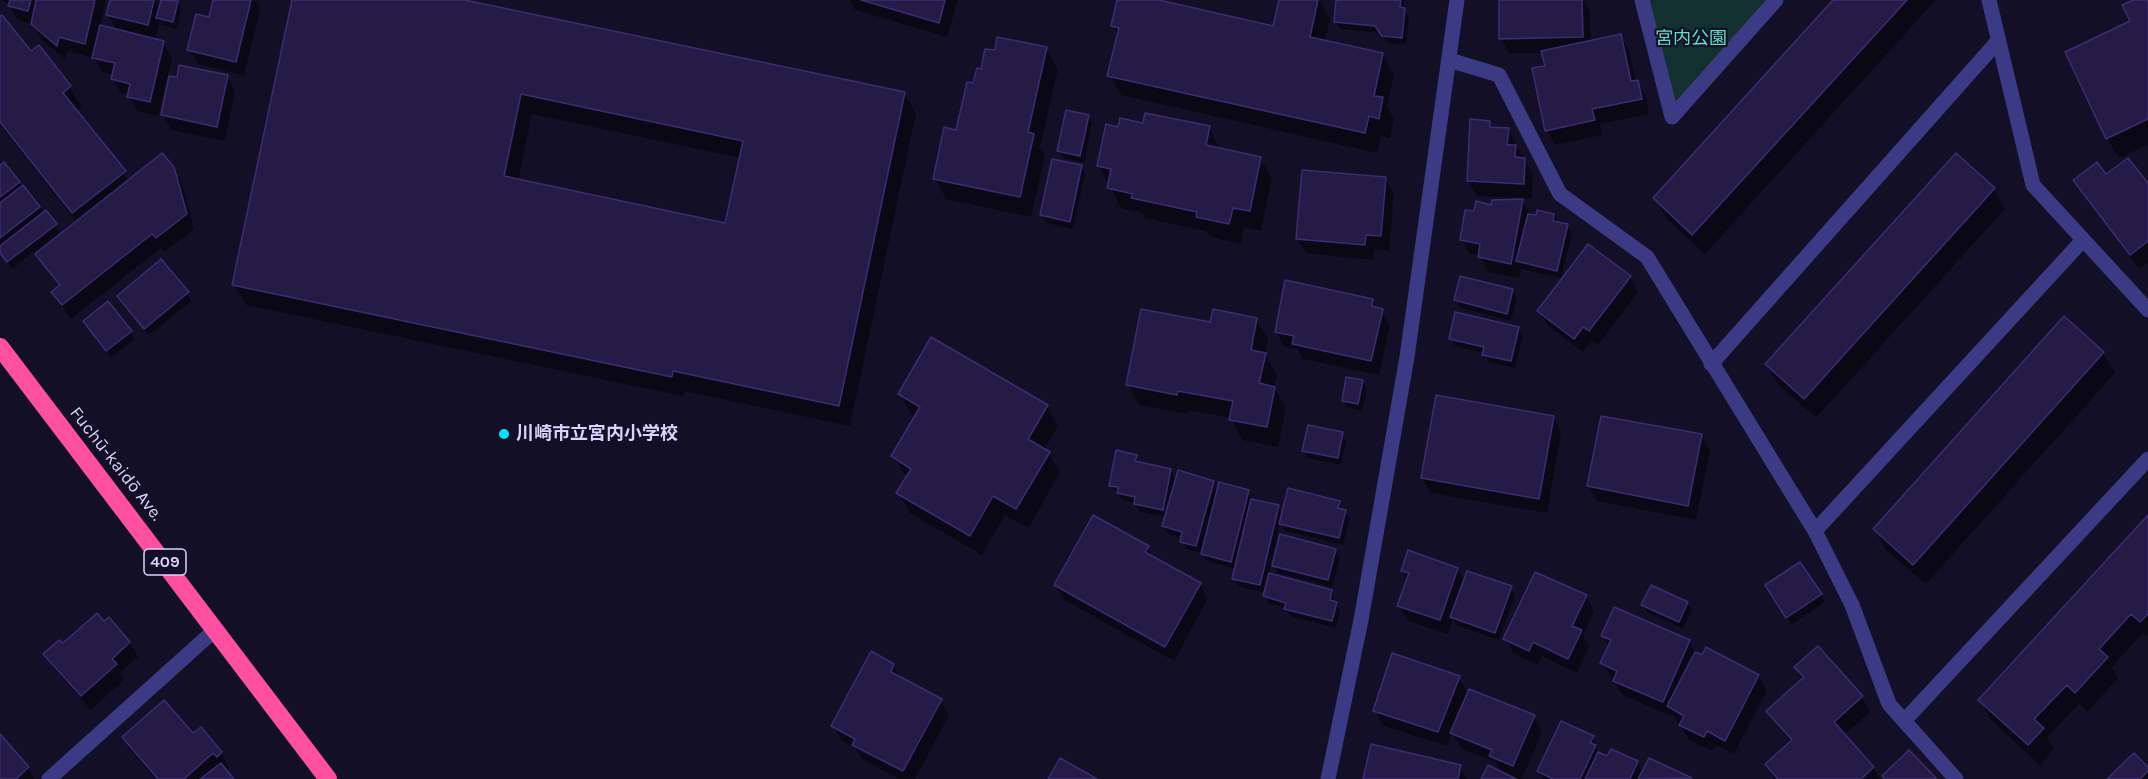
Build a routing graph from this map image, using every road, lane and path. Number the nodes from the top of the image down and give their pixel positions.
1 (1457, 0) edge
2 (1642, 0) edge
3 (1776, 0) edge
4 (1989, 0) edge
5 (1998, 41) junction
6 (1449, 60) junction
7 (2083, 240) junction
8 (2148, 310) edge
9 (0, 347) edge
10 (1711, 364) junction
11 (2148, 459) edge
12 (1815, 531) junction
13 (216, 628) junction
14 (1904, 721) junction
15 (49, 779) edge
16 (328, 779) edge
17 (1328, 779) edge
18 (1956, 779) edge

1 - 6 street
2 - 3 street
4 - 5 street
5 - 7 street
5 - 10 street
6 - 10 street
6 - 17 street
7 - 8 street
7 - 12 street
9 - 13 highway, Fuchū-kaidō Ave. / 409
10 - 12 street
11 - 14 street
12 - 14 street
13 - 15 street
13 - 16 highway, Fuchū-kaidō Ave. / 409
14 - 18 street

